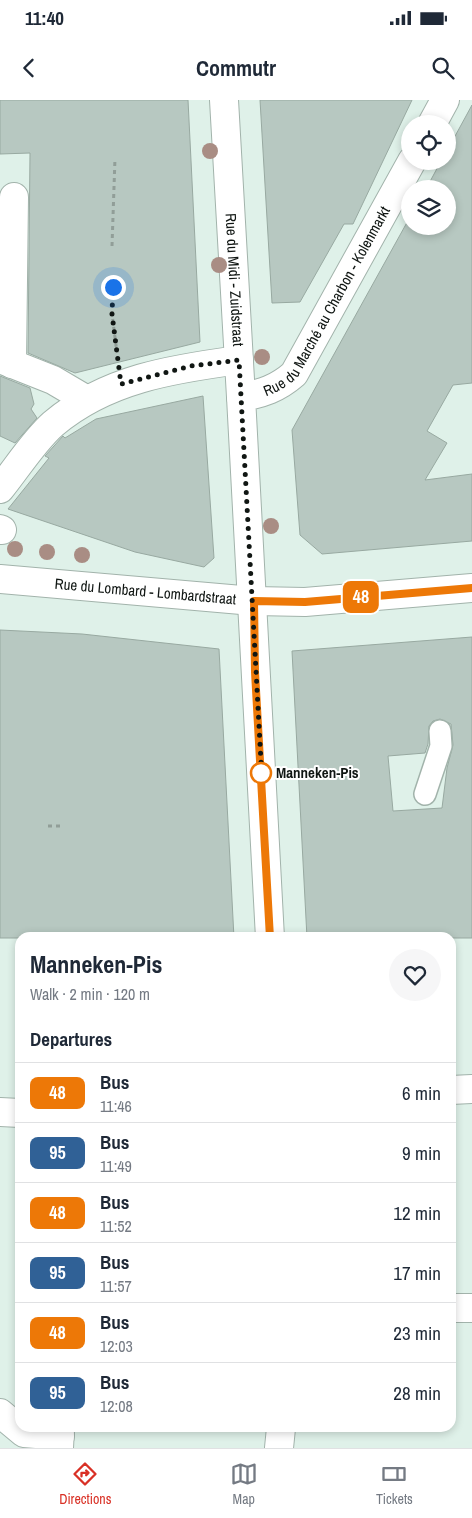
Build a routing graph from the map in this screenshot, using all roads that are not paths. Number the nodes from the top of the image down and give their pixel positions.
1 (224, 100) edge
2 (445, 100) edge
3 (437, 115) edge
4 (407, 170) edge
5 (14, 197) dead end
6 (239, 360) junction
7 (6, 361) edge
8 (241, 397) junction
9 (87, 400) junction
10 (0, 489) edge
11 (0, 579) edge
12 (472, 588) edge
13 (254, 601) junction
14 (440, 731) dead end
15 (425, 794) dead end
16 (270, 932) edge
17 (472, 1089) edge
18 (456, 1090) edge
19 (0, 1112) edge
20 (15, 1113) edge
21 (456, 1308) edge
22 (472, 1308) edge
23 (0, 1413) edge
24 (15, 1426) edge
25 (23, 1432) edge
26 (281, 1432) edge
27 (60, 1437) edge
28 (279, 1448) edge

1 - 6 street, Rue du Midi - Zuidstraat
2 - 3 street
4 - 8 street, Rue du Marché au Charbon - Kolenmarkt
5 - 7 street
6 - 8 street, Rue du Midi - Zuidstraat
6 - 9 street
7 - 9 street
8 - 13 street, Rue du Midi - Zuidstraat
9 - 10 street
11 - 13 street, Rue du Lombard - Lombardstraat
12 - 13 street, Rue du Lombard - Lombardstraat
13 - 16 street, Rue du Midi - Zuidstraat
14 - 15 lane
17 - 18 street
19 - 20 street
21 - 22 street
23 - 24 street
25 - 27 street
26 - 28 street

